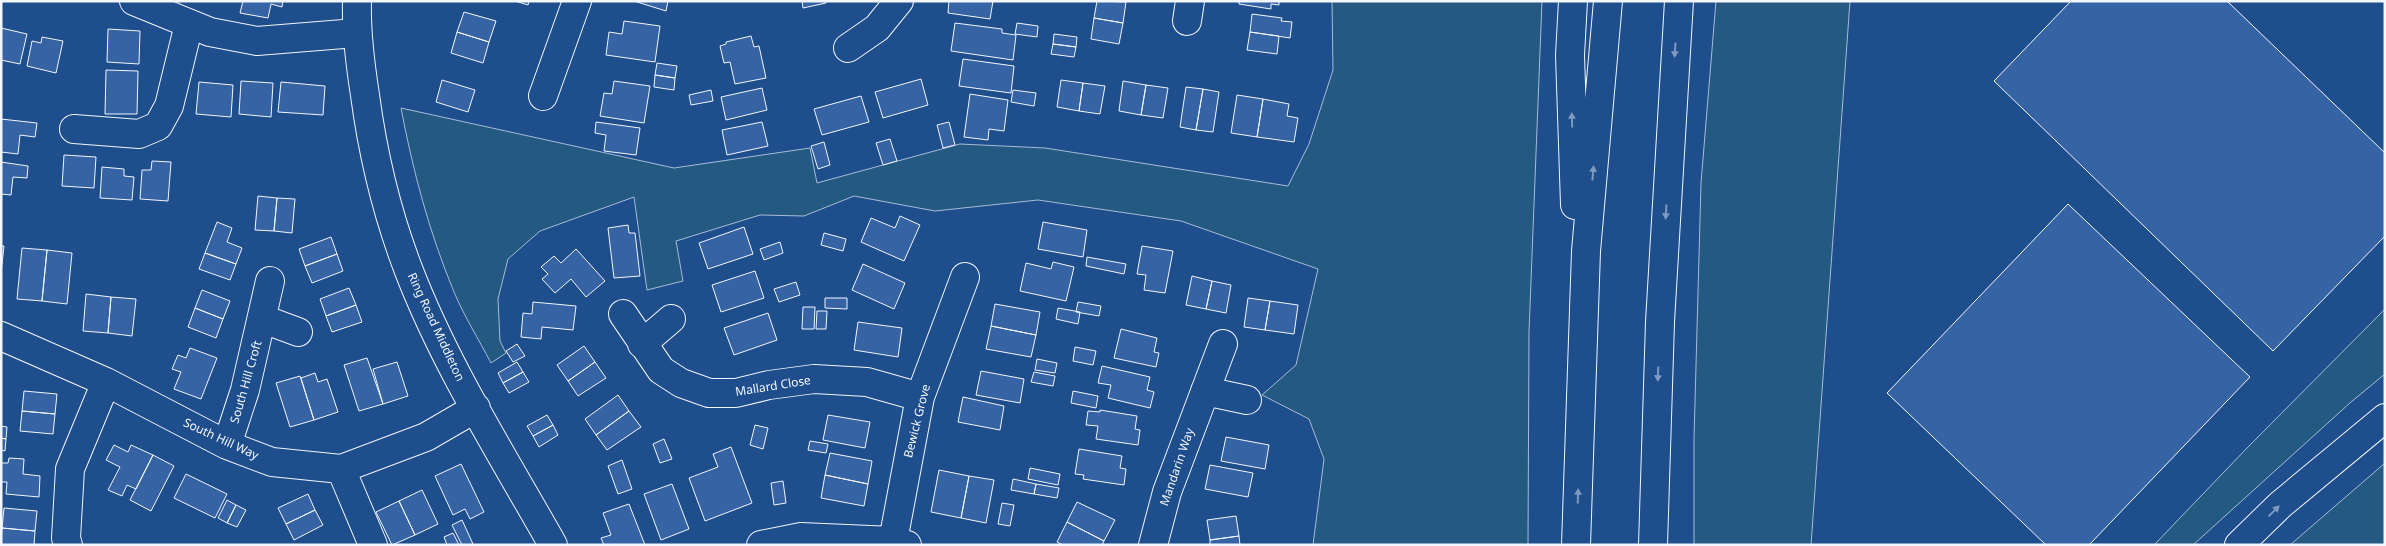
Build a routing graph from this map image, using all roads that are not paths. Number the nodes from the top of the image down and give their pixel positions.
1 (134, 1) edge
2 (357, 1) edge
3 (577, 1) edge
4 (899, 1) edge
5 (1574, 1) edge
6 (1608, 1) edge
7 (1679, 1) edge
8 (184, 15) edge
9 (356, 33) junction
10 (848, 48) dead end
11 (542, 96) dead end
12 (74, 128) dead end
13 (966, 277) dead end
14 (270, 281) dead end
15 (622, 314) dead end
16 (263, 319) junction
17 (670, 319) dead end
18 (298, 332) dead end
19 (1, 336) edge
20 (642, 344) junction
21 (1223, 344) dead end
22 (1581, 361) junction
23 (106, 382) junction
24 (1205, 391) junction
25 (920, 397) junction
26 (1247, 400) dead end
27 (476, 408) junction
28 (2385, 418) edge
29 (227, 445) junction
30 (340, 469) junction
31 (900, 543) edge
32 (764, 544) edge
33 (68, 545) edge
34 (373, 545) edge
35 (554, 545) edge
36 (1153, 545) edge
37 (1576, 545) edge
38 (1653, 545) edge
39 (2239, 545) edge

1 - 8 main road
2 - 9 main road, Ring Road Middleton
3 - 11 main road
4 - 10 main road
22 -> 5 main road
22 -> 6 main road
7 -> 38 main road
8 - 9 main road
8 - 12 main road
9 - 27 main road, Ring Road Middleton
13 - 25 main road, Bewick Grove
14 - 16 main road, South Hill Croft
15 - 20 main road, Mallard Close
16 - 18 main road
16 - 29 main road, South Hill Croft
17 - 20 main road
19 - 23 main road, South Hill Way
20 - 25 main road, Mallard Close
21 - 24 main road, Mandarin Way
37 -> 22 main road
23 - 29 main road, South Hill Way
23 - 33 main road
24 - 26 main road
24 - 36 main road, Mandarin Way
25 - 31 main road, Bewick Grove
27 - 30 main road, South Hill Way
27 - 35 main road, Ring Road Middleton
39 -> 28 main road
29 - 30 main road, South Hill Way
30 - 34 main road
31 - 32 main road

